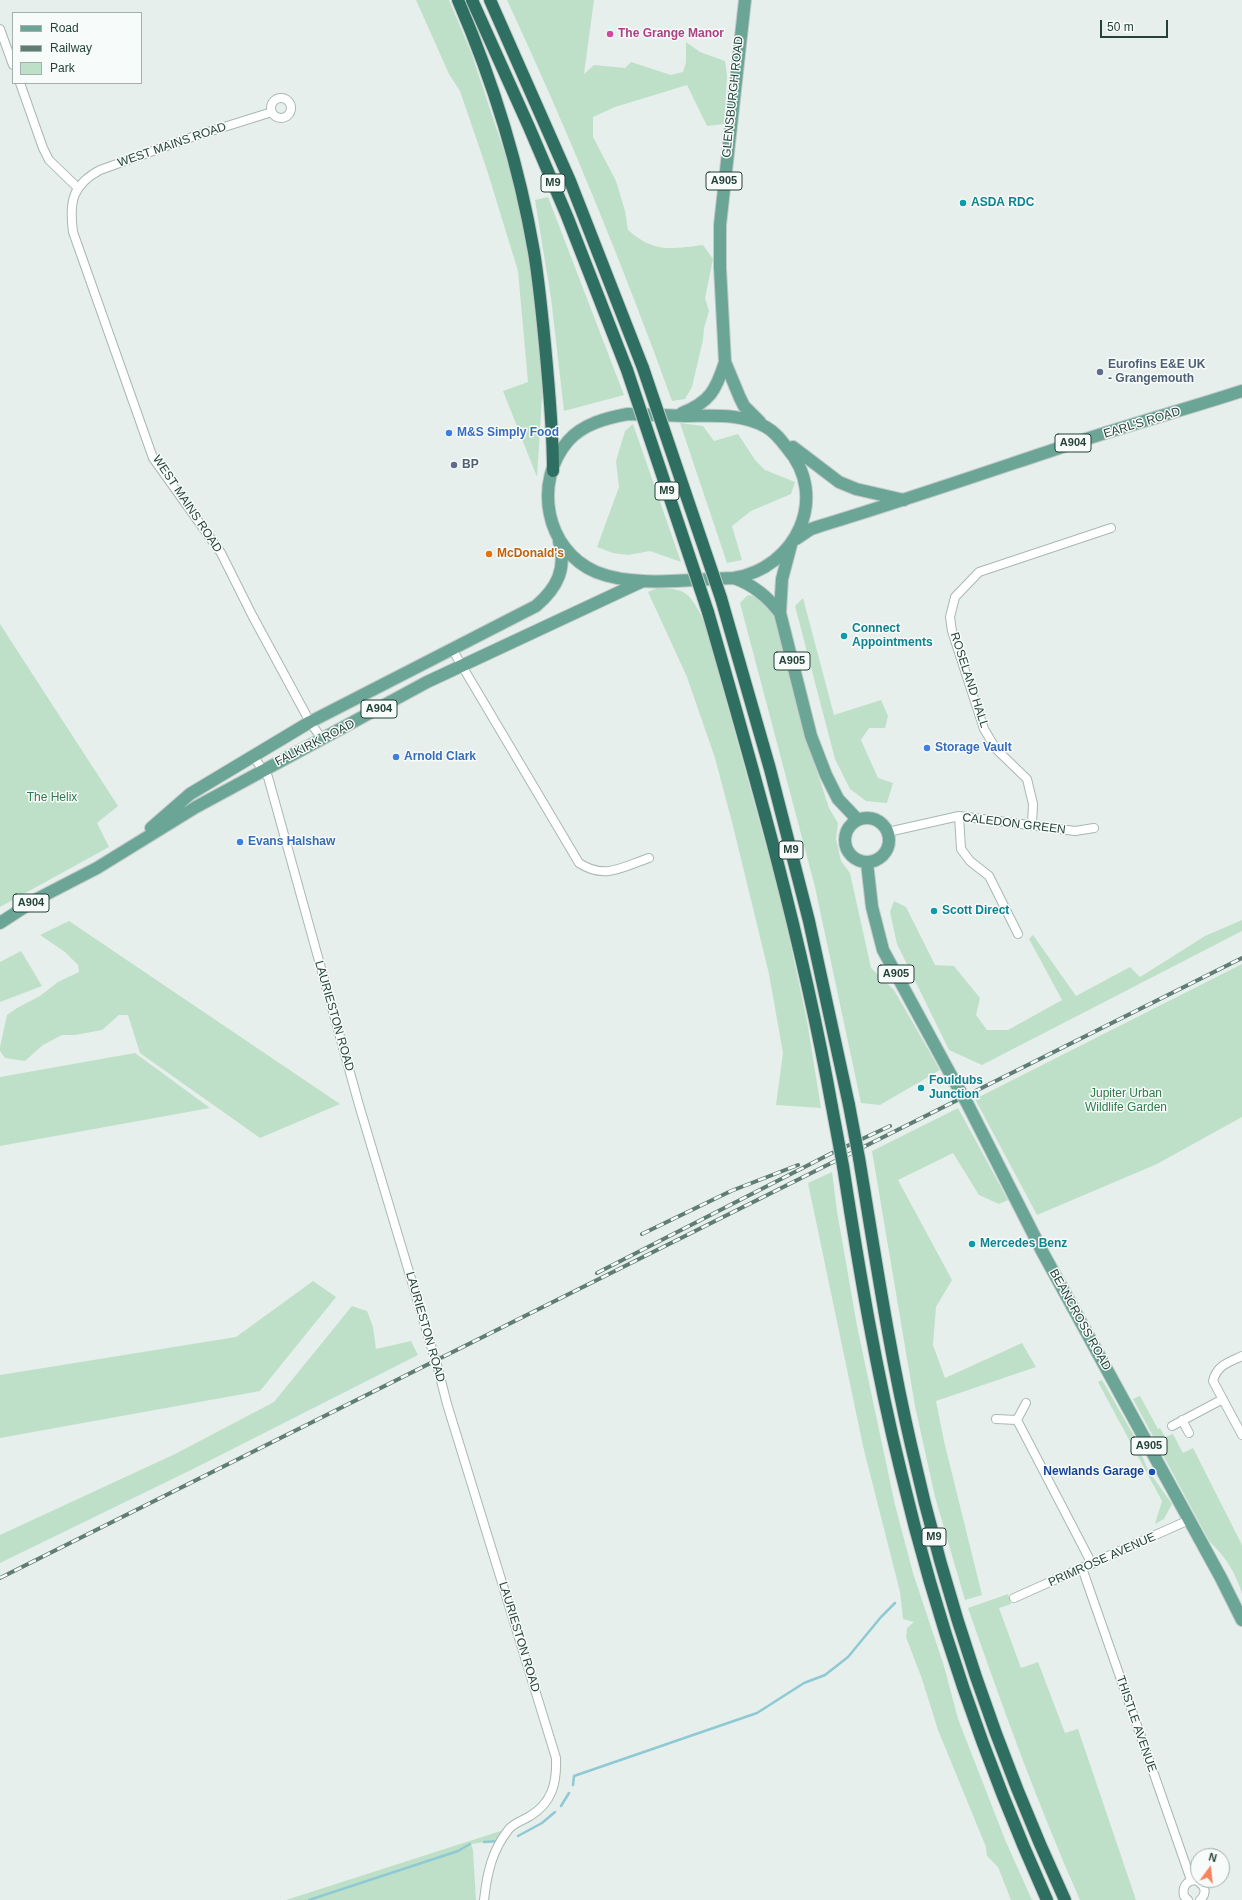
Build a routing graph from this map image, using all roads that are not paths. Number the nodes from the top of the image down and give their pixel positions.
1 (458, 0) edge
2 (472, 0) edge
3 (490, 0) edge
4 (744, 0) edge
5 (0, 29) edge
6 (12, 62) edge
7 (20, 84) edge
8 (272, 112) dead end
9 (78, 188) junction
10 (724, 362) junction
11 (1242, 391) edge
12 (677, 416) junction
13 (766, 427) junction
14 (776, 434) junction
15 (553, 471) junction
16 (906, 500) junction
17 (1111, 528) dead end
18 (558, 539) junction
19 (792, 543) junction
20 (734, 578) junction
21 (643, 581) junction
22 (780, 614) junction
23 (452, 650) junction
24 (461, 665) junction
25 (310, 722) junction
26 (322, 739) junction
27 (253, 756) junction
28 (263, 770) junction
29 (960, 816) junction
30 (857, 819) junction
31 (1032, 825) junction
32 (1094, 828) dead end
33 (888, 832) junction
34 (123, 852) junction
35 (649, 858) dead end
36 (867, 862) junction
37 (0, 923) edge
38 (1018, 934) dead end
39 (1242, 1356) edge
40 (1223, 1399) junction
41 (1026, 1403) dead end
42 (996, 1419) dead end
43 (1017, 1420) junction
44 (1182, 1420) junction
45 (1172, 1426) dead end
46 (1189, 1433) dead end
47 (1242, 1435) edge
48 (1189, 1520) junction
49 (1092, 1564) junction
50 (1082, 1568) junction
51 (1014, 1598) dead end
52 (1242, 1620) edge
53 (1190, 1877) edge
54 (1190, 1881) edge
55 (1204, 1888) edge
56 (484, 1900) edge
57 (1048, 1900) edge
58 (1065, 1900) edge
59 (1188, 1900) edge
60 (1200, 1900) edge

1 - 15 highway
2 - 57 highway, M9, bridge
3 - 58 highway, M9, bridge
4 - 10 main road, GLENSBURGH ROAD / A905
5 - 6 street
7 - 9 street
8 - 9 street, WEST MAINS ROAD
9 - 25 street, WEST MAINS ROAD
10 - 12 main road, GLENSBURGH ROAD / A905
10 - 13 main road, GLENSBURGH ROAD / A905
11 - 16 main road, EARL'S ROAD / A904
12 - 13 main road
12 - 15 main road
13 - 14 main road
14 - 16 main road, EARL'S ROAD
14 - 19 main road
15 - 18 main road
16 - 19 main road, EARL'S ROAD
17 - 31 street, ROSELAND HALL
18 - 21 main road
18 - 23 main road, FALKIRK ROAD / A904
19 - 20 main road
19 - 22 main road, A905
20 - 21 main road
20 - 22 main road, A905
21 - 24 main road, FALKIRK ROAD / A904
22 - 30 main road, A905
23 - 24 street
23 - 25 main road, FALKIRK ROAD / A904
24 - 26 main road, FALKIRK ROAD / A904
24 - 35 street
25 - 26 street, WEST MAINS ROAD
25 - 27 main road, FALKIRK ROAD / A904
26 - 28 main road, FALKIRK ROAD / A904
27 - 28 street, LAURIESTON ROAD
27 - 34 main road, FALKIRK ROAD / A904
28 - 34 main road, FALKIRK ROAD / A904
28 - 56 street, LAURIESTON ROAD, bridge
29 - 31 street, CALEDON GREEN
29 - 33 street, CALEDON GREEN
29 - 38 street
30 - 33 main road
30 - 36 main road
31 - 32 street, CALEDON GREEN
33 - 36 main road
34 - 37 main road, FALKIRK ROAD / A904
36 - 48 main road, BEANCROSS ROAD / A905, bridge
39 - 40 street
40 - 44 street
40 - 47 street
41 - 43 street
42 - 43 street
43 - 49 street
44 - 45 street
44 - 46 street
48 - 49 street, PRIMROSE AVENUE
48 - 52 main road, BEANCROSS ROAD / A905
49 - 50 street, PRIMROSE AVENUE
50 - 51 street, PRIMROSE AVENUE
50 - 53 street, THISTLE AVENUE
54 - 59 street
55 - 60 street, THISTLE AVENUE

